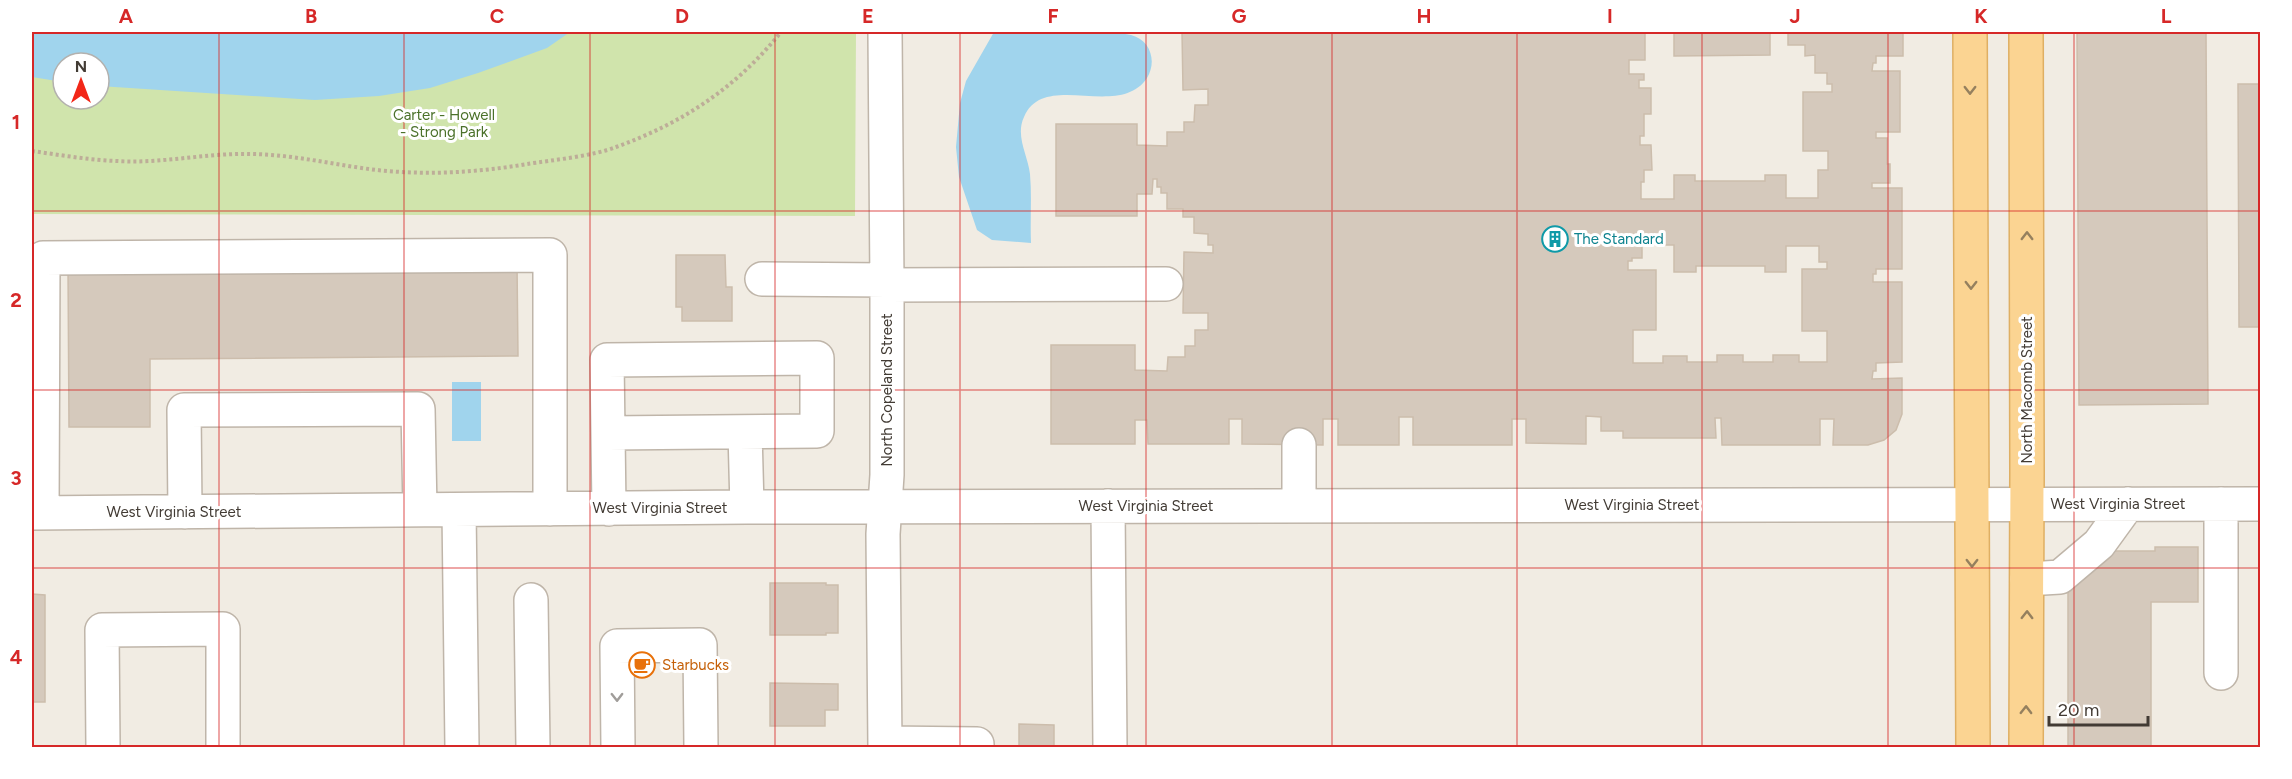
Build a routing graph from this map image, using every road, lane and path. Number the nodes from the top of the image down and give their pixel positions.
1 (781, 32) edge
2 (885, 32) edge
3 (1970, 32) edge
4 (2026, 32) edge
5 (32, 151) edge
6 (762, 279) dead end
7 (887, 283) junction
8 (1166, 284) dead end
9 (745, 432) junction
10 (608, 433) junction
11 (1299, 445) dead end
12 (1972, 504) junction
13 (2028, 504) junction
14 (2128, 504) junction
15 (2221, 504) junction
16 (2260, 504) edge
17 (1108, 506) junction
18 (1299, 506) junction
19 (747, 507) junction
20 (885, 507) junction
21 (609, 508) junction
22 (550, 509) junction
23 (420, 510) junction
24 (459, 510) junction
25 (185, 512) junction
26 (37, 513) edge
27 (2028, 579) junction
28 (531, 600) dead end
29 (2221, 673) dead end
30 (885, 745) edge
31 (102, 747) edge
32 (223, 747) edge
33 (462, 747) edge
34 (533, 747) edge
35 (618, 747) edge
36 (701, 747) edge
37 (977, 747) edge
38 (1110, 747) edge
39 (1973, 747) edge
40 (2026, 747) edge

1 - 5 path
2 - 7 street, North Copeland Street
3 -> 12 main road
13 -> 4 main road, North Macomb Street
6 - 7 street
7 - 8 street
7 - 20 street, North Copeland Street
9 - 10 street
9 - 10 street
9 - 19 street
10 - 21 street
11 - 18 street
12 - 13 street, West Virginia Street
12 - 18 street, West Virginia Street
12 -> 39 main road
13 - 14 street, West Virginia Street
13 - 27 main road, North Macomb Street
14 - 15 street, West Virginia Street
14 - 27 street
15 - 16 street, West Virginia Street
15 - 29 street
17 - 18 street, West Virginia Street
17 - 20 street, West Virginia Street
17 - 38 street
19 - 20 street, West Virginia Street
19 - 21 street, West Virginia Street
20 - 30 street, North Copeland Street
21 - 22 street, West Virginia Street
22 - 24 street, West Virginia Street
22 - 26 street
23 - 24 street, West Virginia Street
23 - 25 street, West Virginia Street
23 - 25 street
24 - 33 street
25 - 26 street, West Virginia Street
40 -> 27 main road, North Macomb Street
28 - 34 street
30 - 37 street
31 - 32 street
36 -> 35 street

